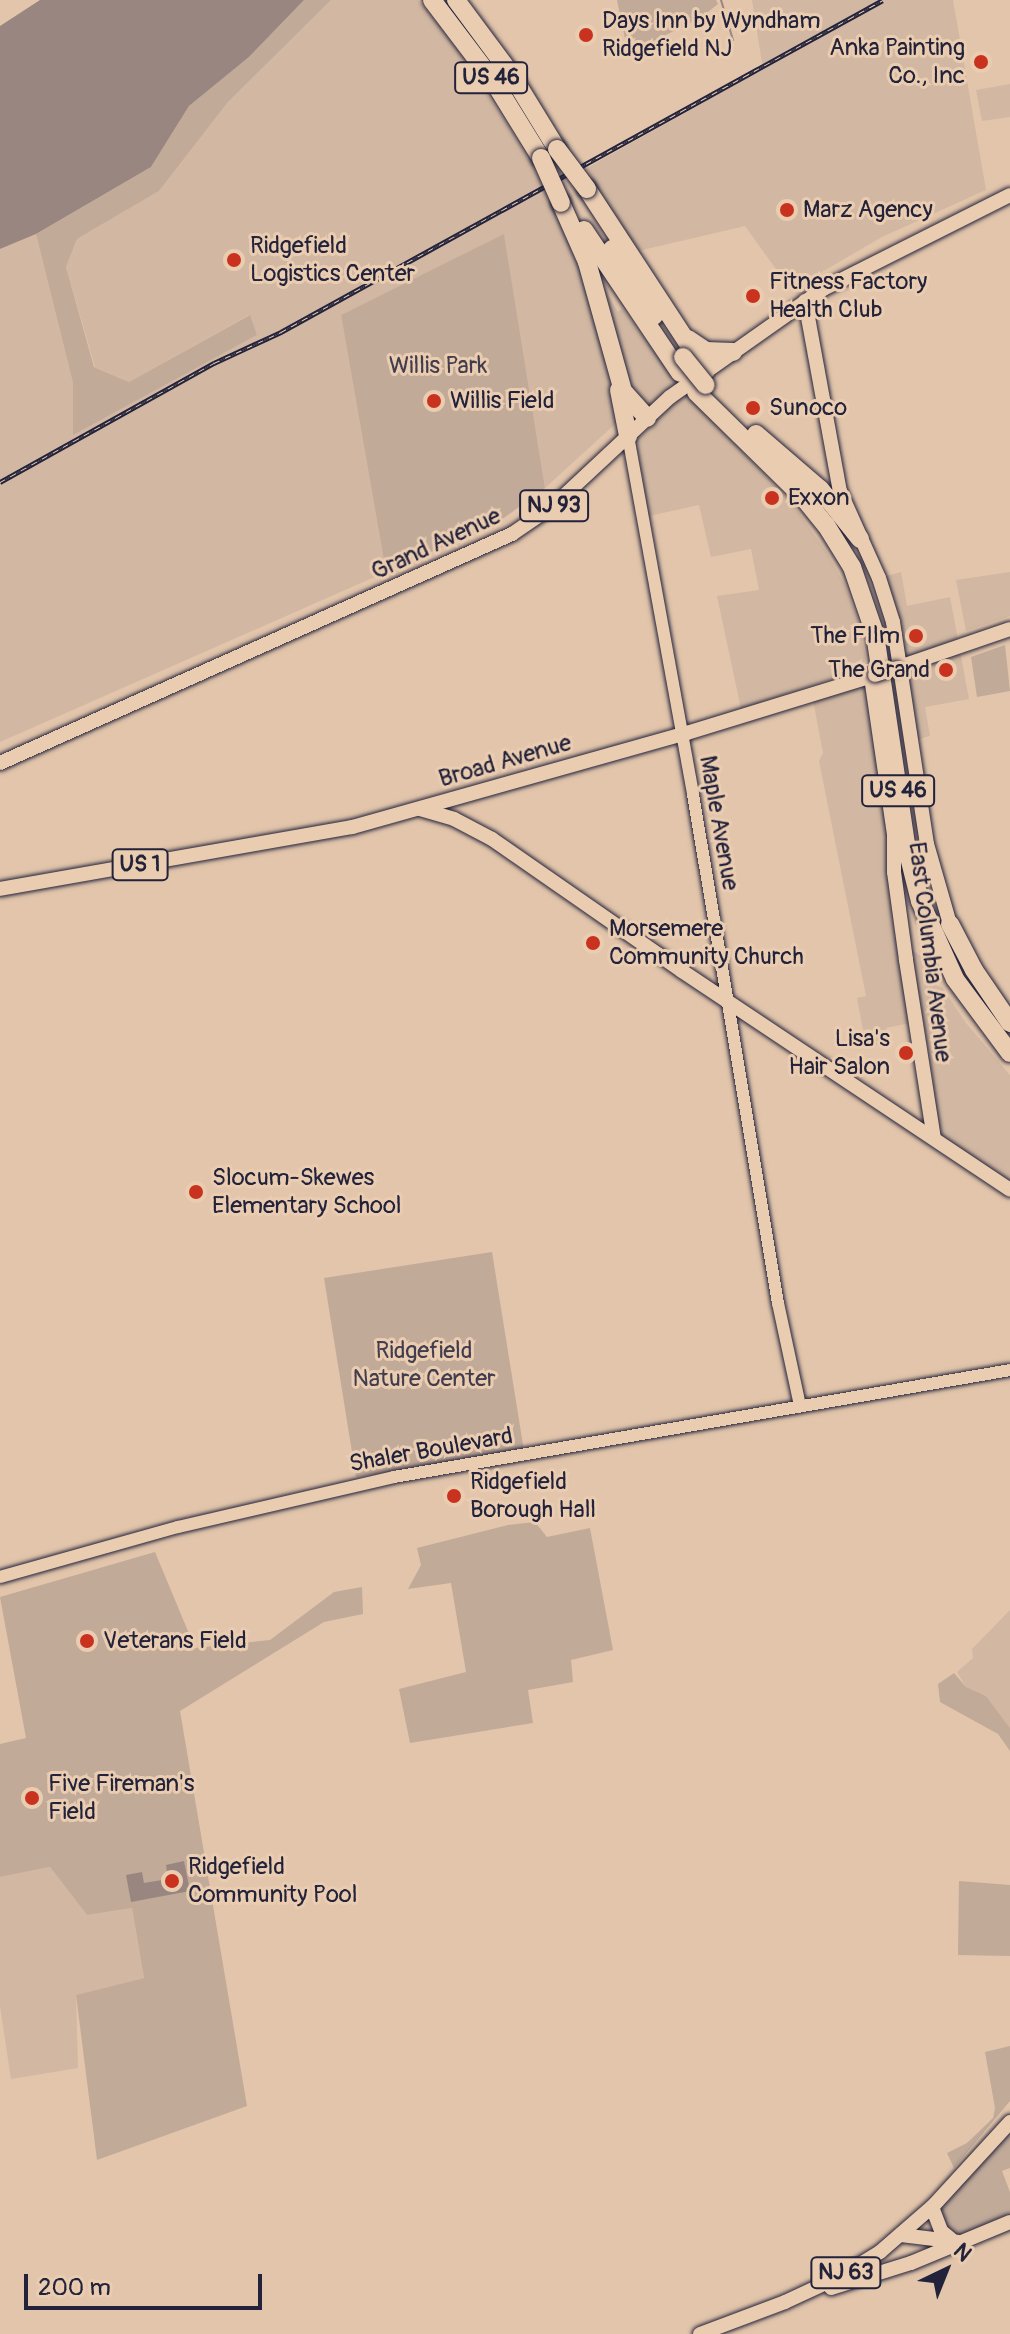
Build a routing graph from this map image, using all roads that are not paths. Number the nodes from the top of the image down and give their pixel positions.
1 (432, 0) edge
2 (456, 0) edge
3 (549, 153) junction
4 (1010, 195) edge
5 (574, 196) junction
6 (805, 301) junction
7 (685, 337) junction
8 (611, 340) junction
9 (733, 352) junction
10 (703, 383) junction
11 (647, 418) junction
12 (628, 436) junction
13 (756, 442) junction
14 (860, 539) junction
15 (1010, 629) edge
16 (898, 667) junction
17 (873, 676) junction
18 (682, 735) junction
19 (0, 763) edge
20 (419, 808) junction
21 (894, 834) junction
22 (0, 889) edge
23 (950, 924) joint
24 (728, 1002) junction
25 (1010, 1026) edge
26 (1010, 1053) edge
27 (1010, 1066) edge
28 (934, 1138) junction
29 (1010, 1190) edge
30 (1010, 1370) edge
31 (800, 1406) junction
32 (0, 1577) edge
33 (1010, 2122) edge
34 (932, 2207) junction
35 (1010, 2222) edge
36 (901, 2235) junction
37 (955, 2241) junction
38 (911, 2263) junction
39 (785, 2302) junction
40 (700, 2334) edge

1 - 3 highway, US 46
2 - 3 highway, US 46
3 - 5 highway, bridge
3 - 5 highway, bridge
4 - 6 main road, Grand Avenue / NJ 93
5 - 7 highway
5 - 8 highway
5 - 10 highway, US 46, bridge
6 - 9 main road, Grand Avenue / NJ 93
6 - 14 main road
7 - 9 highway
7 - 10 highway
8 - 11 highway
8 - 12 highway
9 - 10 main road, Grand Avenue / NJ 93
10 - 11 main road, Grand Avenue / NJ 93
10 - 13 highway, US 46
11 - 12 main road, Grand Avenue / NJ 93
12 - 18 street, Maple Avenue
12 - 19 main road, Grand Avenue / NJ 93
13 - 14 highway
13 - 17 highway
13 - 25 highway, US 46
13 - 26 highway, US 46
14 - 16 main road
15 - 16 main road, Broad Avenue
16 - 17 main road, Broad Avenue / US 1, bridge
16 - 23 main road
17 - 18 main road, Broad Avenue / US 1
17 - 21 main road, East Columbia Avenue
18 - 20 main road, Broad Avenue / US 1
18 - 24 street, Maple Avenue
20 - 22 main road, Broad Avenue / US 1
20 - 24 main road
21 - 27 highway
21 - 28 main road, East Columbia Avenue
23 - 25 highway
24 - 28 main road
24 - 31 street, Maple Avenue
28 - 29 main road
30 - 31 street, Shaler Boulevard
31 - 32 street, Shaler Boulevard
33 - 34 main road, NJ 63
34 - 36 main road, NJ 63
34 - 37 main road
35 - 37 main road
36 - 37 main road
36 - 38 main road
36 - 39 main road, NJ 63
37 - 38 main road
38 - 39 main road
39 - 40 main road, NJ 63

